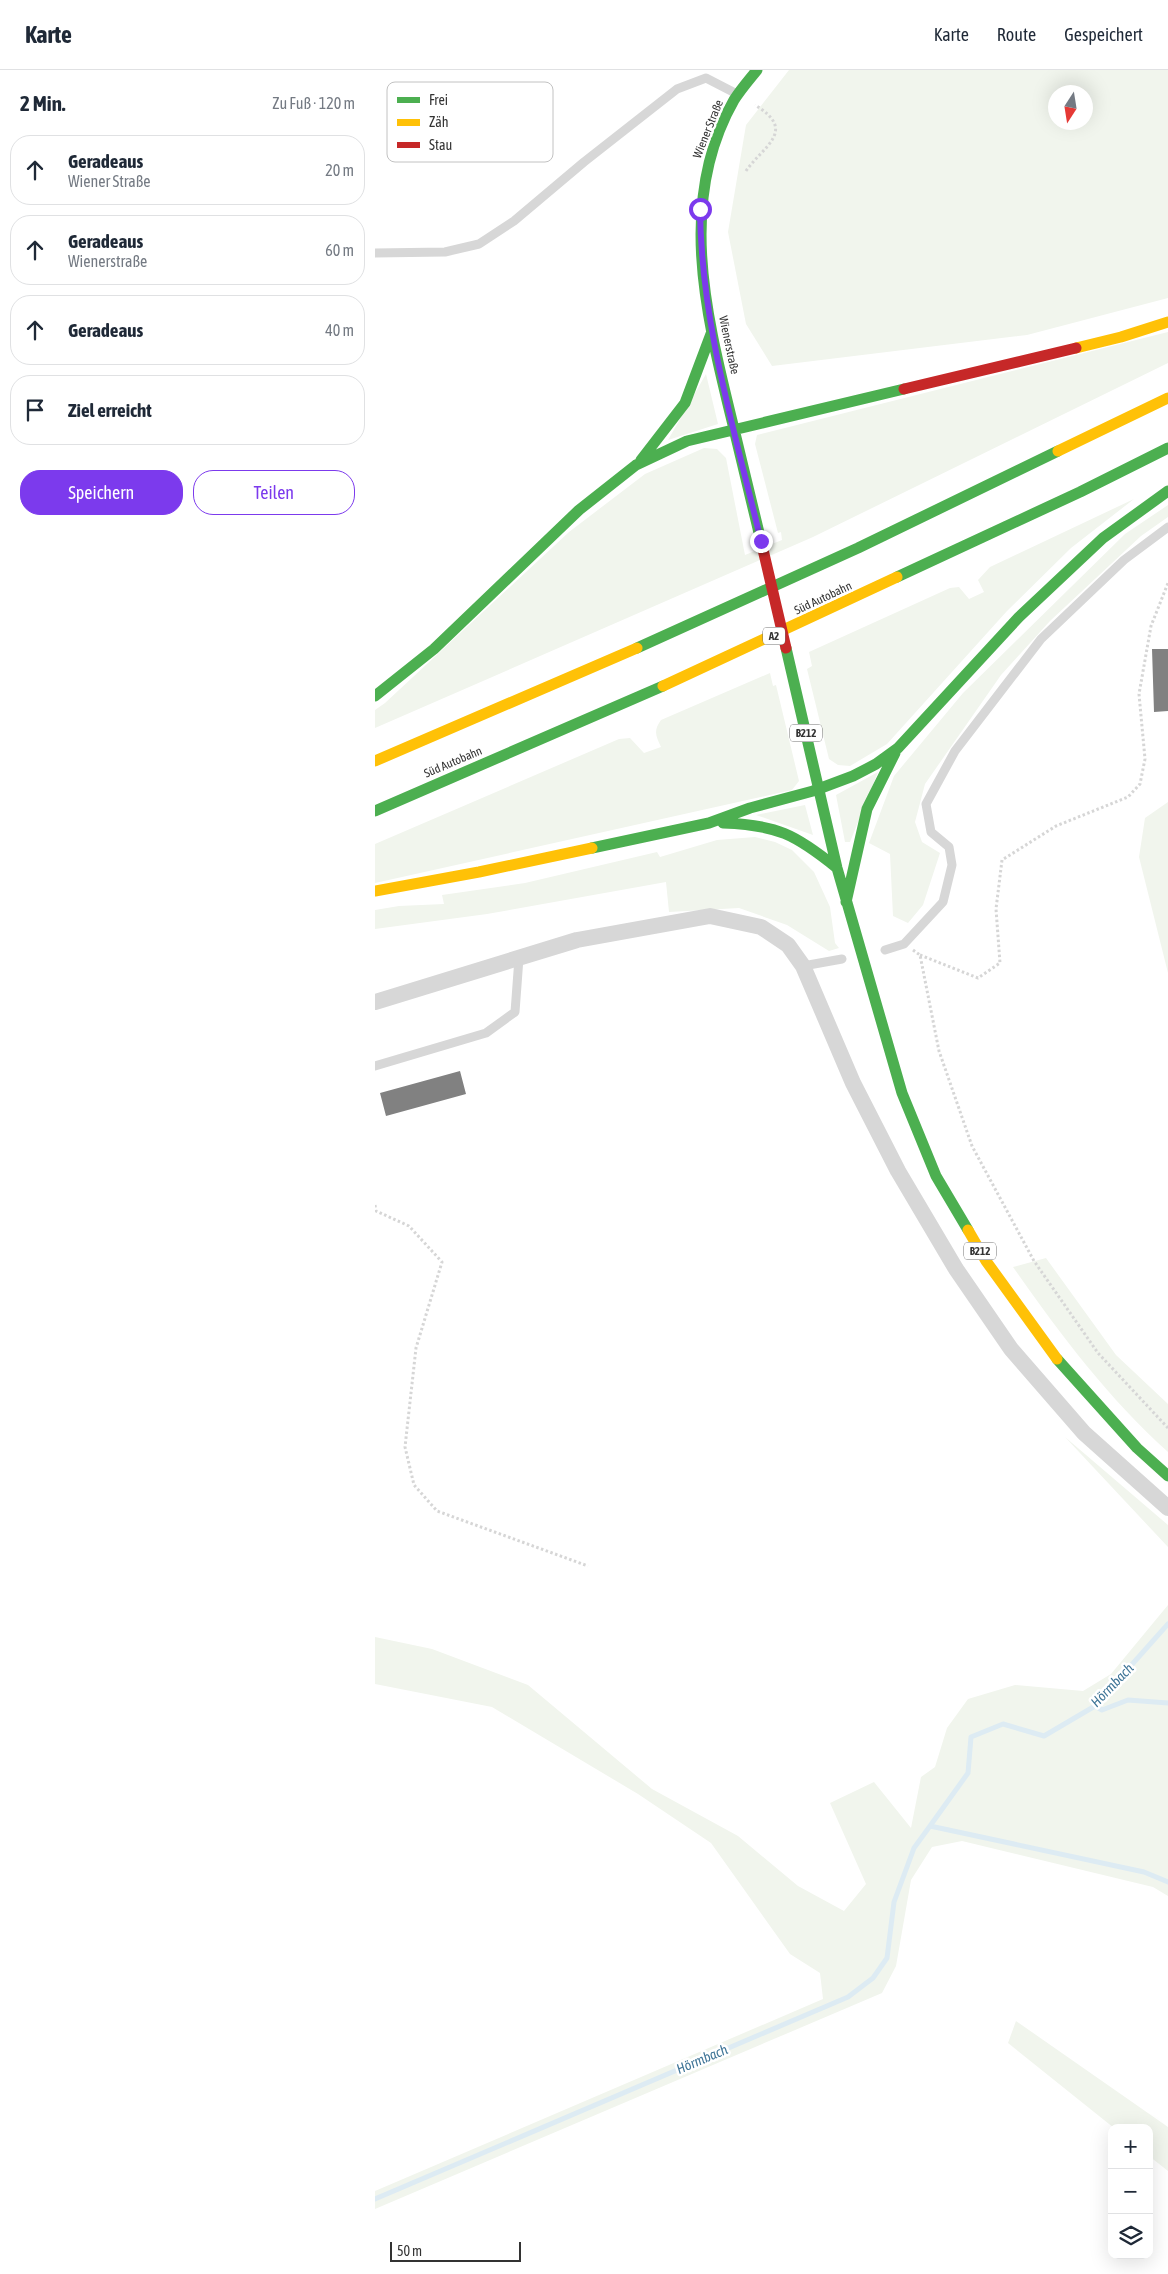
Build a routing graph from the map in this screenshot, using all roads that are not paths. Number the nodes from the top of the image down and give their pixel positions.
1 (757, 70) edge
2 (737, 95) junction
3 (375, 253) edge
4 (702, 266) joint
5 (1168, 322) edge
6 (711, 334) junction
7 (1168, 398) edge
8 (734, 429) junction
9 (1168, 448) edge
10 (636, 465) junction
11 (1168, 491) edge
12 (1168, 527) edge
13 (375, 696) edge
14 (898, 748) junction
15 (375, 761) edge
16 (819, 790) junction
17 (375, 811) edge
18 (709, 823) junction
19 (837, 868) junction
20 (375, 892) edge
21 (846, 902) junction
22 (885, 950) dead end
23 (519, 958) junction
24 (842, 959) dead end
25 (803, 966) junction
26 (375, 1002) edge
27 (375, 1066) edge
28 (1168, 1476) edge
29 (1168, 1508) edge

1 - 2 main road, Wiener Straße
2 - 3 lane
2 - 4 main road, Wiener Straße
4 - 6 main road, Wienerstraße
5 - 8 main road
6 - 8 main road, Wienerstraße
6 - 10 main road
7 - 15 main road
8 - 10 main road
8 - 16 main road, B212, bridge
9 - 17 main road, Süd Autobahn / A2
10 - 13 main road
11 - 14 main road
12 - 22 lane
14 - 16 main road
14 - 21 main road
16 - 18 main road
16 - 19 main road, B212
18 - 19 main road
18 - 20 main road
19 - 21 main road, B212
21 - 28 main road, B212
23 - 25 street
23 - 26 street
23 - 27 lane
24 - 25 lane
25 - 29 street

